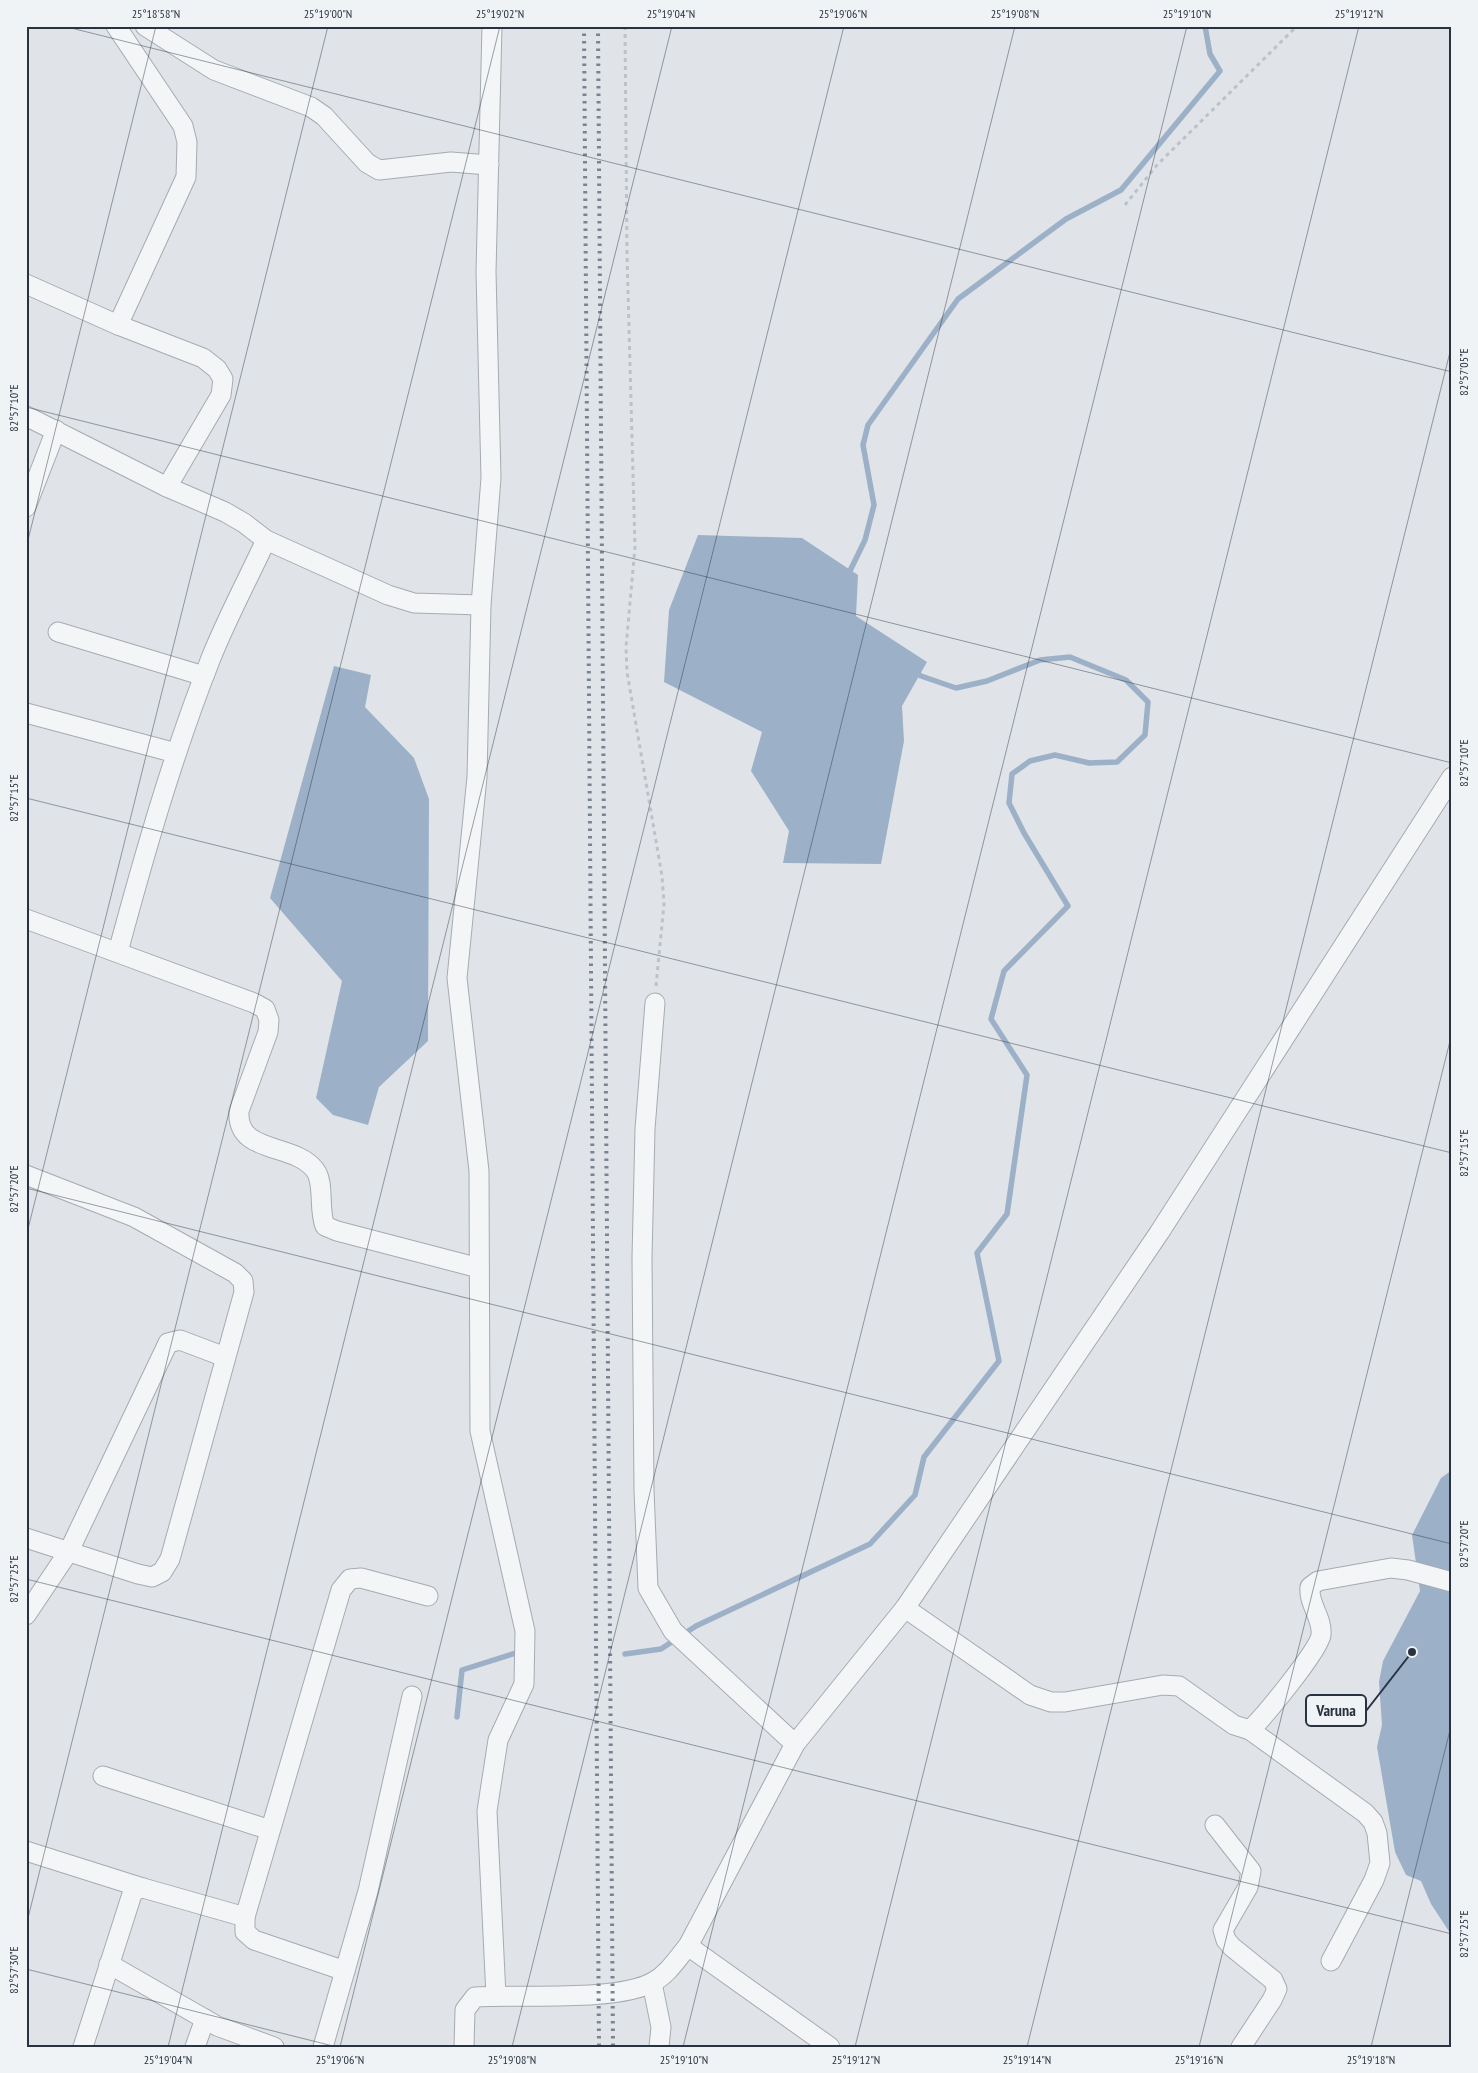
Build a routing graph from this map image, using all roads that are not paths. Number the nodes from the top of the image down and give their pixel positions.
1 (116, 26) edge
2 (144, 26) edge
3 (492, 26) edge
4 (489, 165) junction
5 (26, 284) edge
6 (118, 325) junction
7 (26, 416) edge
8 (56, 430) junction
9 (168, 487) junction
10 (26, 506) edge
11 (266, 540) junction
12 (481, 605) junction
13 (58, 632) dead end
14 (204, 676) junction
15 (26, 713) edge
16 (176, 753) junction
17 (1452, 778) edge
18 (26, 919) edge
19 (118, 952) junction
20 (655, 1003) road end
21 (26, 1175) edge
22 (479, 1268) junction
23 (226, 1357) junction
24 (26, 1538) edge
25 (68, 1551) junction
26 (1452, 1582) edge
27 (428, 1596) dead end
28 (905, 1608) junction
29 (26, 1615) edge
30 (412, 1696) dead end
31 (1250, 1730) junction
32 (795, 1744) junction
33 (104, 1776) dead end
34 (1216, 1826) dead end
35 (270, 1830) junction
36 (26, 1851) edge
37 (143, 1888) junction
38 (245, 1917) junction
39 (688, 1946) junction
40 (1331, 1960) dead end
41 (109, 1964) junction
42 (345, 1971) junction
43 (652, 1983) junction
44 (496, 1996) junction
45 (205, 2019) junction
46 (83, 2047) edge
47 (195, 2047) edge
48 (274, 2047) edge
49 (323, 2047) edge
50 (464, 2047) edge
51 (659, 2047) edge
52 (830, 2047) edge
53 (1241, 2047) edge

1 - 6 street
2 - 4 street
3 - 4 street
4 - 12 street
5 - 6 street
6 - 9 street
7 - 8 street
8 - 9 street
8 - 10 street
9 - 11 street
11 - 12 street
11 - 14 street
12 - 22 street
13 - 14 street
14 - 16 street
15 - 16 street
16 - 19 street
17 - 28 street
18 - 19 street
19 - 22 street
20 - 32 street
21 - 23 street
22 - 44 street
23 - 25 street
23 - 25 street
24 - 25 street
25 - 29 street
26 - 31 street
27 - 35 street
28 - 31 street
28 - 32 street
30 - 42 street
31 - 40 street
32 - 39 street
33 - 35 street
34 - 53 street
35 - 38 street
36 - 37 street
37 - 38 street
37 - 41 street
38 - 42 street
39 - 43 street
39 - 52 street
41 - 45 street
41 - 46 street
42 - 49 street
43 - 44 street
43 - 51 street
44 - 50 street
45 - 47 street
45 - 48 street

